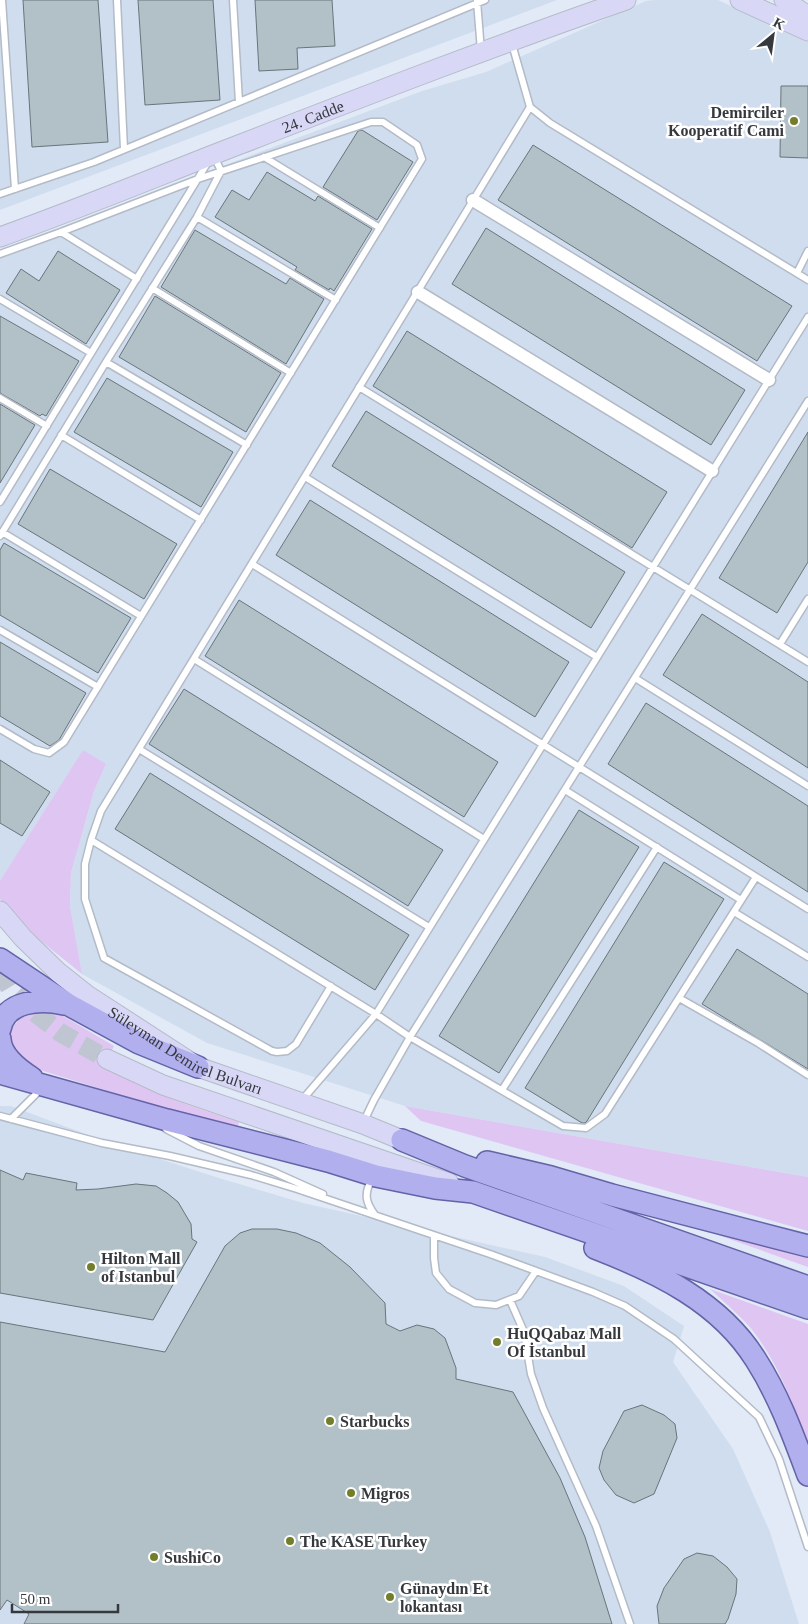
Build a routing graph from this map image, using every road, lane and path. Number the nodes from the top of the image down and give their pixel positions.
1 (2, 0) edge
2 (118, 0) edge
3 (232, 0) edge
4 (485, 0) edge
5 (626, 0) edge
6 (740, 0) edge
7 (784, 0) edge
8 (477, 2) edge
9 (808, 16) edge
10 (808, 31) edge
11 (511, 40) junction
12 (481, 52) junction
13 (239, 102) junction
14 (530, 107) junction
15 (124, 149) junction
16 (264, 157) junction
17 (217, 163) junction
18 (198, 179) junction
19 (15, 189) junction
20 (0, 194) edge
21 (474, 200) junction
22 (197, 217) junction
23 (380, 228) junction
24 (61, 232) junction
25 (0, 237) edge
26 (808, 251) edge
27 (0, 254) edge
28 (796, 273) junction
29 (137, 279) junction
30 (808, 280) edge
31 (152, 288) junction
32 (418, 292) junction
33 (0, 300) edge
34 (336, 300) junction
35 (808, 317) edge
36 (91, 353) junction
37 (106, 362) junction
38 (291, 373) junction
39 (769, 380) junction
40 (360, 387) junction
41 (0, 398) edge
42 (808, 400) edge
43 (46, 426) junction
44 (61, 435) junction
45 (247, 445) junction
46 (712, 471) junction
47 (305, 477) junction
48 (0, 501) edge
49 (201, 520) junction
50 (1, 534) edge
51 (252, 564) junction
52 (653, 567) junction
53 (690, 590) junction
54 (808, 599) edge
55 (141, 616) junction
56 (0, 630) edge
57 (780, 644) junction
58 (597, 657) junction
59 (194, 658) junction
60 (808, 662) edge
61 (635, 678) junction
62 (98, 687) junction
63 (0, 729) edge
64 (542, 744) junction
65 (139, 748) junction
66 (579, 767) junction
67 (808, 786) edge
68 (565, 790) junction
69 (484, 839) junction
70 (91, 840) junction
71 (656, 847) junction
72 (756, 877) junction
73 (741, 900) junction
74 (808, 909) edge
75 (0, 911) edge
76 (734, 912) junction
77 (429, 927) junction
78 (808, 956) edge
79 (0, 960) edge
80 (331, 986) junction
81 (679, 998) junction
82 (69, 1005) junction
83 (376, 1014) junction
84 (0, 1030) edge
85 (410, 1037) junction
86 (0, 1039) edge
87 (107, 1059) tunnel mouth
88 (198, 1066) junction
89 (0, 1073) edge
90 (808, 1075) edge
91 (44, 1086) junction
92 (502, 1090) junction
93 (299, 1103) junction
94 (144, 1114) junction
95 (0, 1116) edge
96 (11, 1119) junction
97 (363, 1124) junction
98 (402, 1140) junction
99 (376, 1176) junction
100 (473, 1192) junction
101 (348, 1206) junction
102 (376, 1216) junction
103 (434, 1237) junction
104 (808, 1246) edge
105 (536, 1271) junction
106 (808, 1286) edge
107 (510, 1300) junction
108 (808, 1308) edge
109 (808, 1475) edge
110 (808, 1547) edge
111 (630, 1624) edge

1 - 19 lane
2 - 15 lane
3 - 13 lane
4 - 8 lane
5 - 11 main road, 24. Cadde
6 - 10 main road
7 - 9 main road
8 - 12 lane
8 - 13 lane
11 - 12 main road, 24. Cadde
11 - 14 lane
12 - 17 main road, 24. Cadde
13 - 15 lane
14 - 21 lane
14 - 28 lane
15 - 19 lane
16 - 17 lane
16 - 23 lane
16 - 23 lane
17 - 18 lane
17 - 18 lane
17 - 22 lane
17 - 25 main road, 24. Cadde
18 - 24 lane
18 - 29 lane
19 - 20 lane
21 - 32 lane
21 - 39 street
22 - 31 lane
22 - 34 lane
23 - 34 lane
24 - 27 lane
24 - 29 lane
26 - 28 lane
28 - 30 lane
29 - 36 lane
31 - 37 lane
31 - 38 lane
32 - 40 lane
32 - 46 street
33 - 36 lane
34 - 38 lane
35 - 39 lane
36 - 43 lane
37 - 44 lane
37 - 45 lane
38 - 45 lane
39 - 46 lane
40 - 47 lane
40 - 52 lane
41 - 43 lane
42 - 53 lane
43 - 48 lane
44 - 49 lane
44 - 50 lane
45 - 49 lane
46 - 52 lane
47 - 51 lane
47 - 58 lane
49 - 55 lane
50 - 55 lane
51 - 59 lane
51 - 64 lane
52 - 53 lane
52 - 58 lane
53 - 57 lane
53 - 61 lane
54 - 57 lane
55 - 62 lane
56 - 62 lane
57 - 60 lane
58 - 64 lane
59 - 65 lane
59 - 69 lane
61 - 66 lane
61 - 67 lane
62 - 63 lane
64 - 66 lane
64 - 69 lane
65 - 70 lane
65 - 77 lane
66 - 68 lane
66 - 72 lane
68 - 71 lane
68 - 85 lane
69 - 77 lane
70 - 80 lane
70 - 80 lane
71 - 73 lane
71 - 92 lane
72 - 73 lane
72 - 74 lane
73 - 76 lane
75 - 88 main road, Süleyman Demirel Bulvarı
76 - 78 lane
76 - 81 lane
77 - 83 lane
79 - 82 main road
80 - 83 lane
81 - 90 lane
81 - 92 lane
82 - 84 main road
82 - 88 main road
83 - 85 lane
83 - 93 lane
85 - 92 lane
85 - 97 lane
86 - 91 main road
87 - 100 main road, Süleyman Demirel Bulvarı
88 - 93 main road, Süleyman Demirel Bulvarı
89 - 91 main road
91 - 94 main road
91 - 96 lane
93 - 97 main road, Süleyman Demirel Bulvarı
94 - 99 main road
94 - 101 lane
95 - 96 lane
96 - 101 lane
97 - 98 main road, Süleyman Demirel Bulvarı
98 - 104 main road
98 - 106 main road
99 - 100 main road
99 - 102 lane
100 - 108 main road
100 - 109 main road
101 - 102 lane
102 - 103 lane
103 - 105 lane
103 - 107 lane
105 - 107 lane
105 - 110 lane
107 - 111 lane

